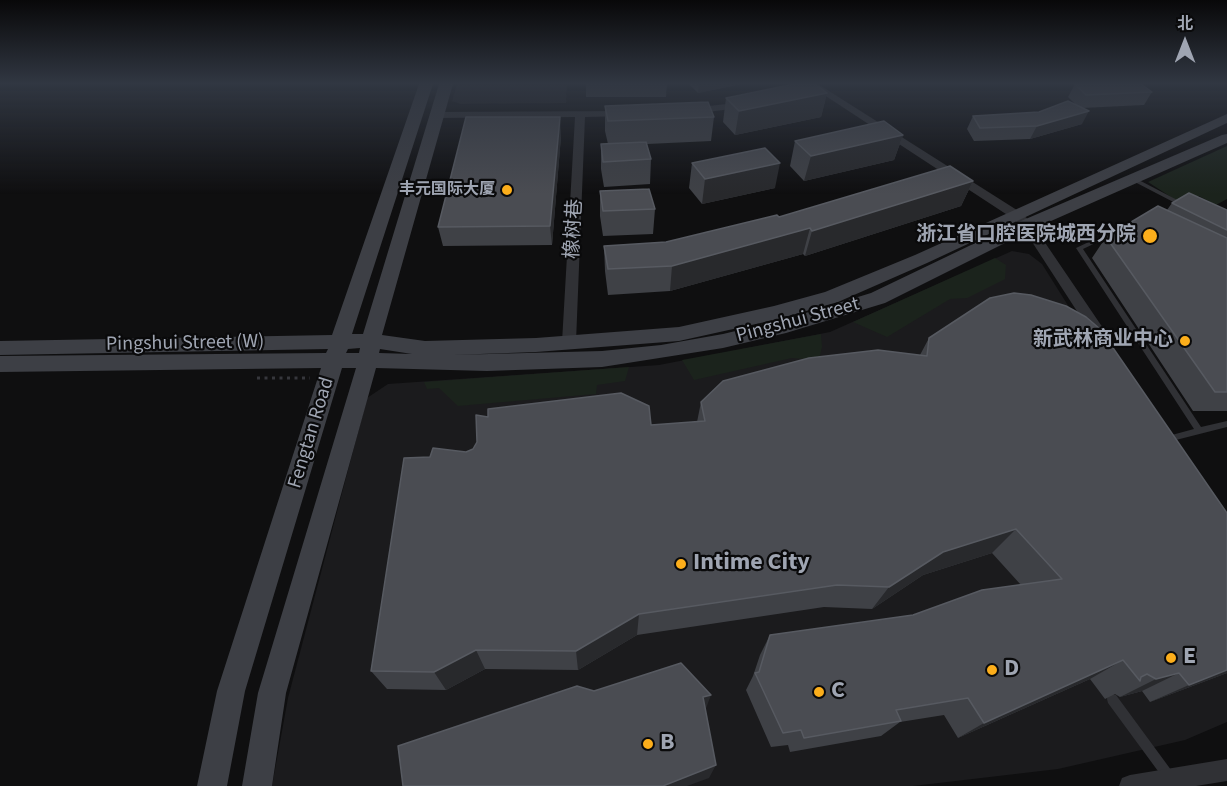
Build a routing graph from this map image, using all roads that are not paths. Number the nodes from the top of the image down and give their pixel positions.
1 (414, 121) edge
2 (434, 121) edge
3 (580, 121) edge
4 (869, 121) edge
5 (1222, 121) edge
6 (1227, 138) edge
7 (1133, 179) dead end
8 (1176, 202) junction
9 (1166, 206) dead end
10 (1186, 207) edge
11 (1021, 220) junction
12 (1129, 225) edge
13 (569, 342) junction
14 (0, 348) edge
15 (369, 350) junction
16 (337, 351) junction
17 (1111, 352) edge
18 (0, 364) edge
19 (1227, 424) edge
20 (1199, 431) junction
21 (1169, 440) edge
22 (1112, 699) dead end
23 (1227, 770) edge
24 (1170, 779) junction
25 (212, 786) edge
26 (257, 786) edge
27 (1130, 786) edge

1 - 16 main road, Fengtan Road
2 - 15 main road, Fengtan Road
3 - 13 street, 橡树巷
4 - 11 street
5 - 11 main road, Pingshui Street
6 - 11 main road, Pingshui Street
7 - 8 lane
8 - 9 lane
8 - 10 lane
11 - 13 main road, Pingshui Street
11 - 15 main road, Pingshui Street
11 - 17 street
12 - 20 lane
13 - 15 main road, Pingshui Street
14 - 16 main road, Pingshui Street (W)
15 - 16 main road, Pingshui Street
15 - 26 main road, Fengtan Road
16 - 18 main road, Pingshui Street (W)
16 - 25 main road, Fengtan Road
19 - 20 lane
20 - 21 lane
22 - 24 lane
23 - 24 street
24 - 27 street

